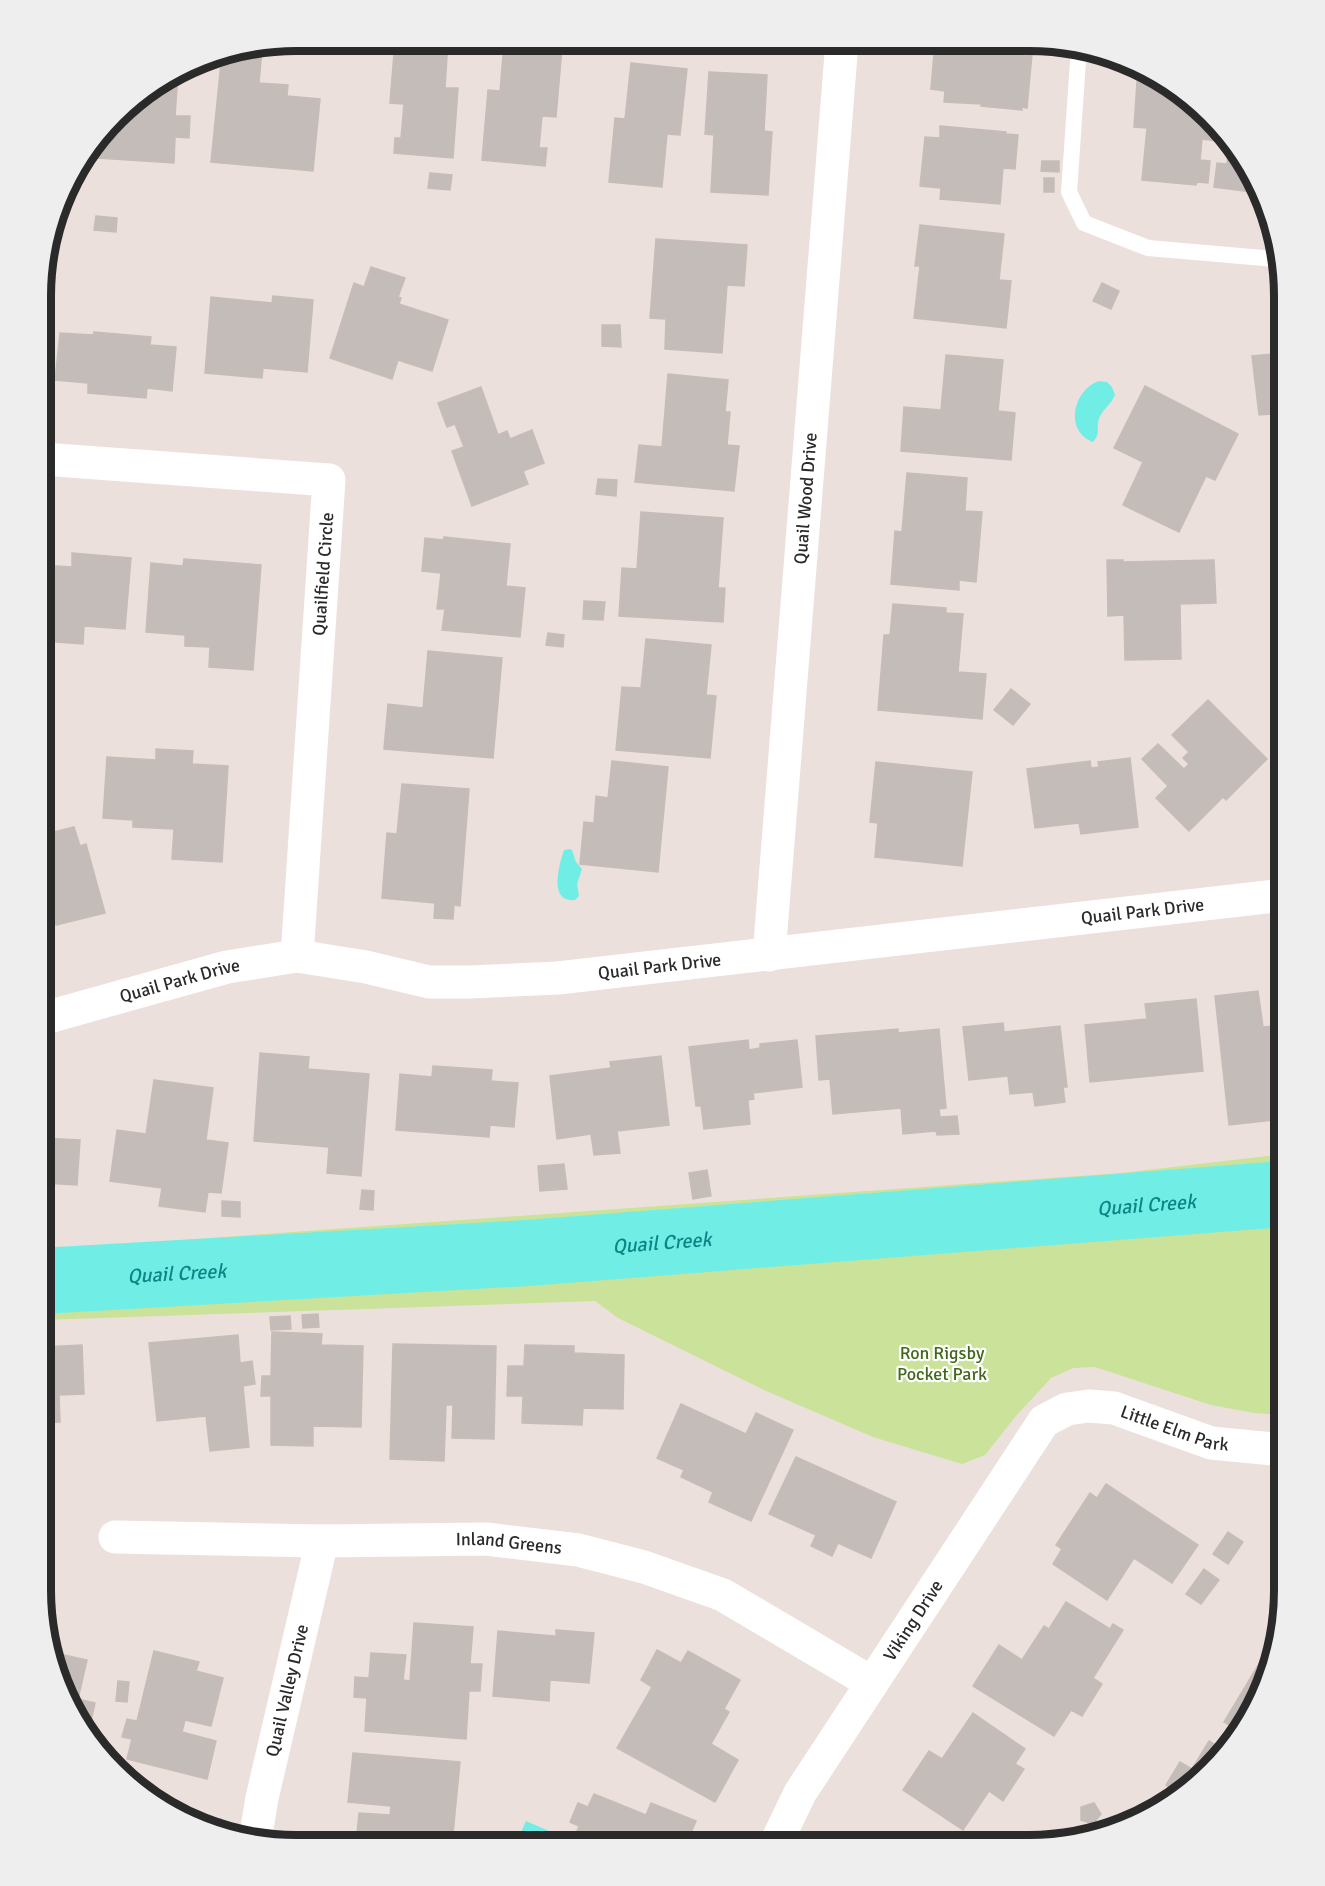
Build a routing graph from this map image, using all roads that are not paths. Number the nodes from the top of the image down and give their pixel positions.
1 (841, 51) edge
2 (1078, 56) edge
3 (1271, 259) edge
4 (51, 460) edge
5 (1274, 896) edge
6 (769, 955) junction
7 (297, 956) junction
8 (51, 1016) edge
9 (1067, 1409) joint
10 (1274, 1449) edge
11 (115, 1537) dead end
12 (322, 1541) junction
13 (872, 1683) junction
14 (256, 1832) edge
15 (779, 1835) edge

1 - 6 street, Quail Wood Drive
2 - 3 lane
4 - 7 street, Quailfield Circle
5 - 6 street, Quail Park Drive
6 - 7 street, Quail Park Drive
7 - 8 street, Quail Park Drive
9 - 10 street, Little Elm Park
9 - 13 street, Viking Drive
11 - 12 street, Inland Greens
12 - 13 street, Inland Greens
12 - 14 street, Quail Valley Drive
13 - 15 street, Viking Drive

